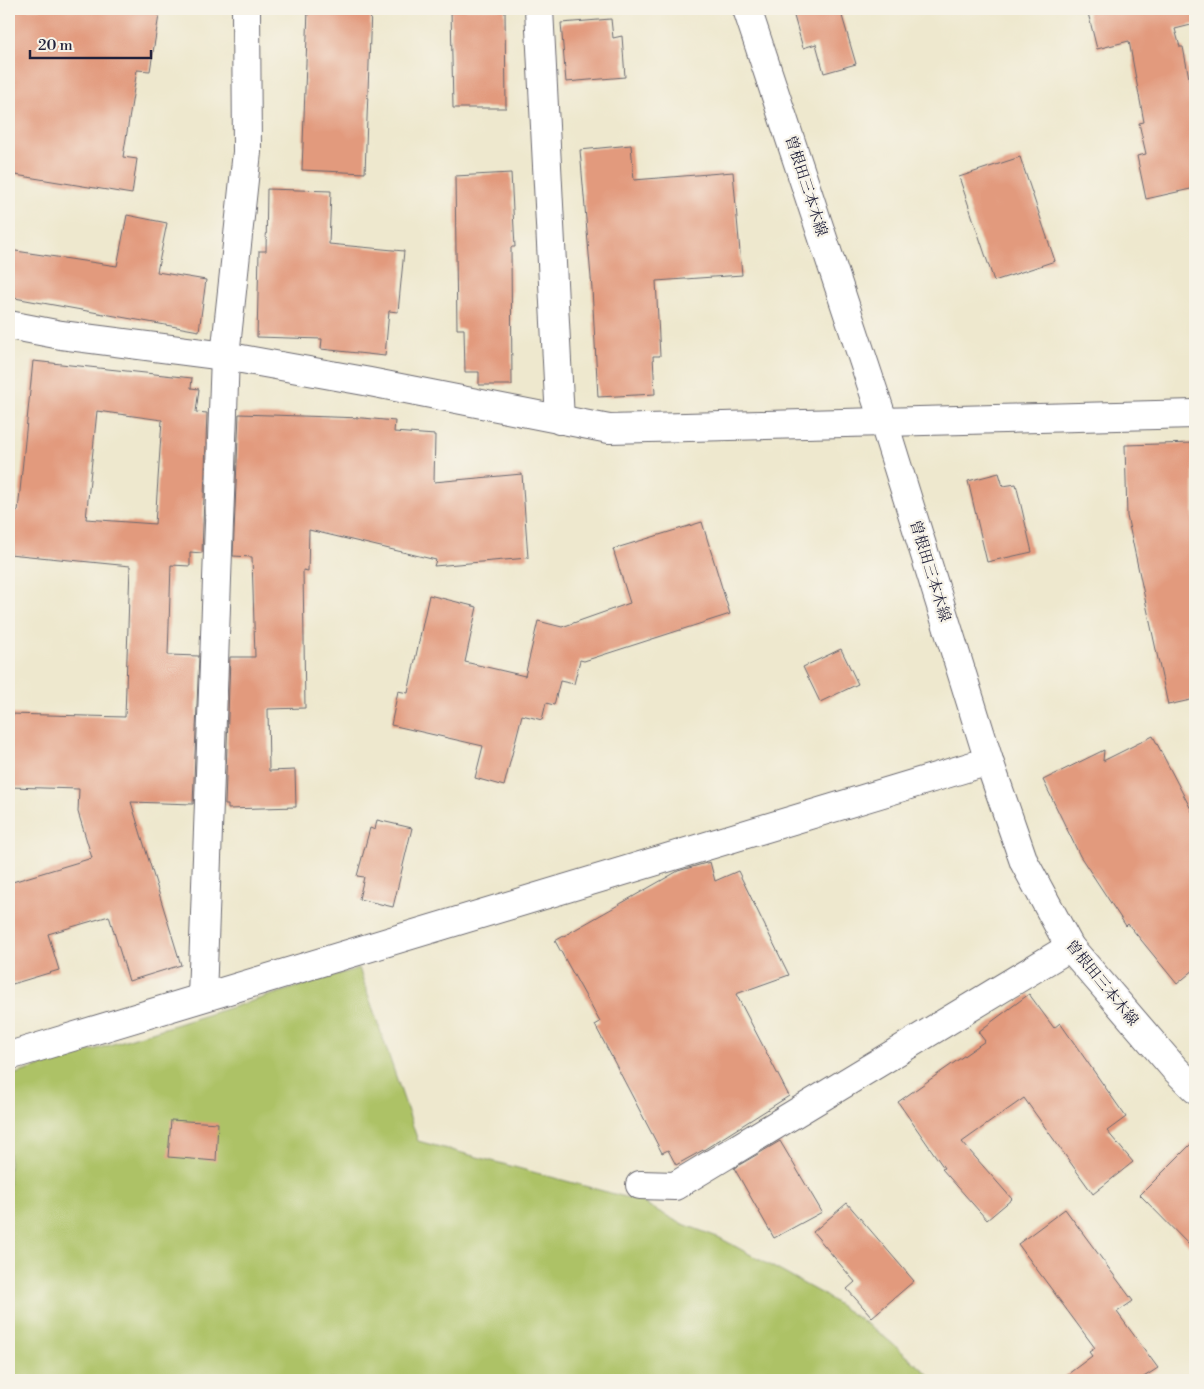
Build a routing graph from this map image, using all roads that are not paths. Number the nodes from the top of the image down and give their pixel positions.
1 (246, 9) edge
2 (539, 9) edge
3 (748, 9) edge
4 (9, 325) edge
5 (225, 356) junction
6 (1195, 414) edge
7 (560, 420) junction
8 (884, 423) junction
9 (989, 761) junction
10 (1070, 947) junction
11 (202, 997) junction
12 (9, 1053) edge
13 (1195, 1089) edge
14 (640, 1185) dead end

1 - 5 street
2 - 7 street
3 - 8 street, 曽根田三本木線
4 - 5 street
5 - 7 street
5 - 11 street
6 - 8 street
7 - 8 street
8 - 9 street, 曽根田三本木線
9 - 10 street, 曽根田三本木線
9 - 11 street
10 - 13 street, 曽根田三本木線
10 - 14 street
11 - 12 street

